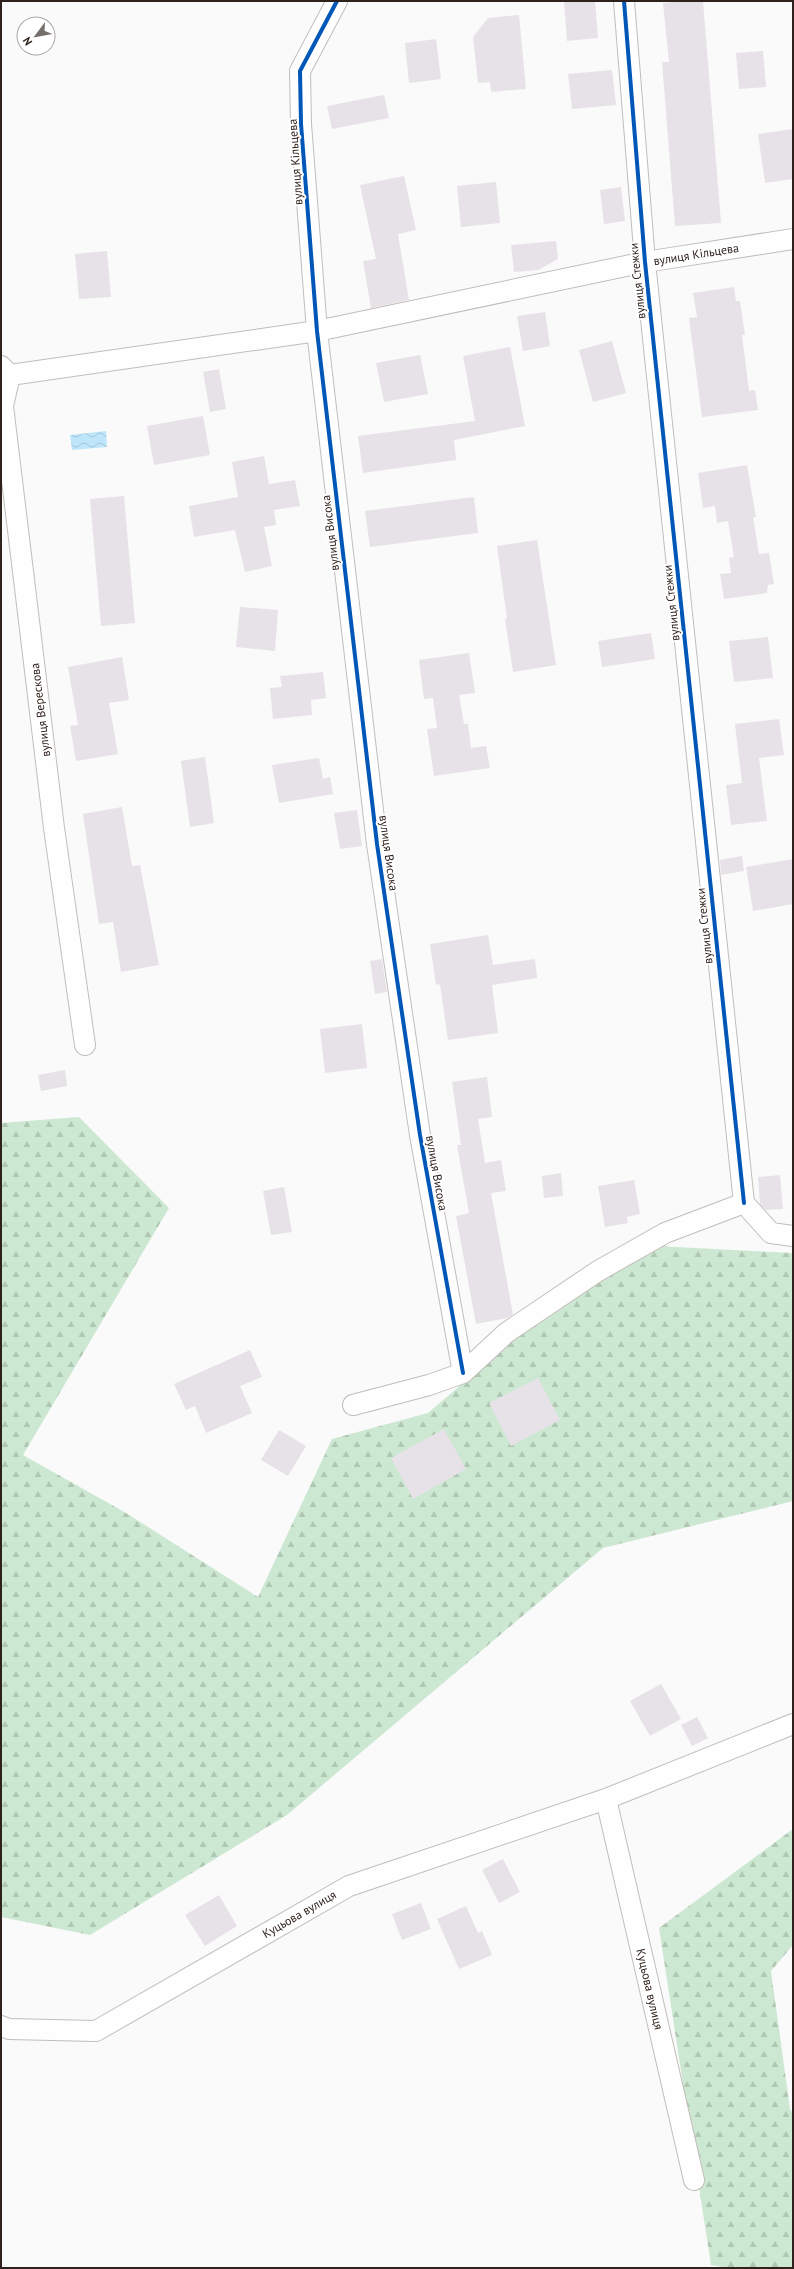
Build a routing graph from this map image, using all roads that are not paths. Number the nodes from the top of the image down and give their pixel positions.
1 (337, 1) edge
2 (624, 1) edge
3 (793, 239) edge
4 (645, 262) junction
5 (317, 331) junction
6 (5, 370) edge
7 (85, 1045) dead end
8 (744, 1203) junction
9 (793, 1236) edge
10 (463, 1373) junction
11 (353, 1405) dead end
12 (793, 1724) edge
13 (606, 1799) junction
14 (1, 2026) edge
15 (694, 2180) dead end

1 - 5 street, вулиця Кільцева
2 - 4 street, вулиця Стежки
3 - 4 street, вулиця Кільцева
4 - 5 street, вулиця Кільцева
4 - 8 street, вулиця Стежки
5 - 6 street, вулиця Кільцева
5 - 10 street, вулиця Висока
6 - 7 street, вулиця Верескова
8 - 9 street
8 - 10 street
10 - 11 street
12 - 13 street, Куцьова вулиця
13 - 14 street, Куцьова вулиця
13 - 15 street, Куцьова вулиця

